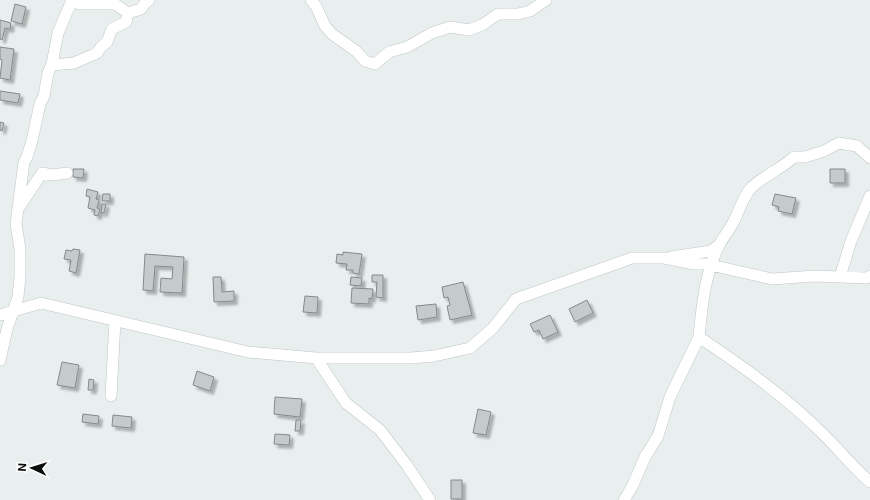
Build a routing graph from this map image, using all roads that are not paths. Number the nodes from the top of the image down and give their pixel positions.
1 (149, 0) edge
2 (311, 0) edge
3 (546, 0) edge
4 (71, 1) edge
5 (128, 12) junction
6 (52, 66) junction
7 (870, 158) edge
8 (67, 173) dead end
9 (870, 196) edge
10 (18, 208) junction
11 (720, 244) junction
12 (664, 258) junction
13 (709, 264) junction
14 (870, 276) edge
15 (840, 277) junction
16 (14, 310) junction
17 (0, 314) edge
18 (116, 321) junction
19 (699, 337) junction
20 (316, 358) junction
21 (0, 360) edge
22 (111, 396) dead end
23 (870, 482) edge
24 (430, 500) edge
25 (624, 500) edge

1 - 5 street
2 - 3 street
4 - 5 street
4 - 6 street
5 - 6 street
6 - 10 street
7 - 11 street
8 - 10 street
9 - 15 street
10 - 16 street
11 - 12 street
11 - 13 street
12 - 13 street
12 - 20 street
13 - 15 street
13 - 19 street
14 - 15 street
16 - 17 street
16 - 18 street
16 - 21 street
18 - 20 street
18 - 22 street
19 - 23 street
19 - 25 street
20 - 24 street

